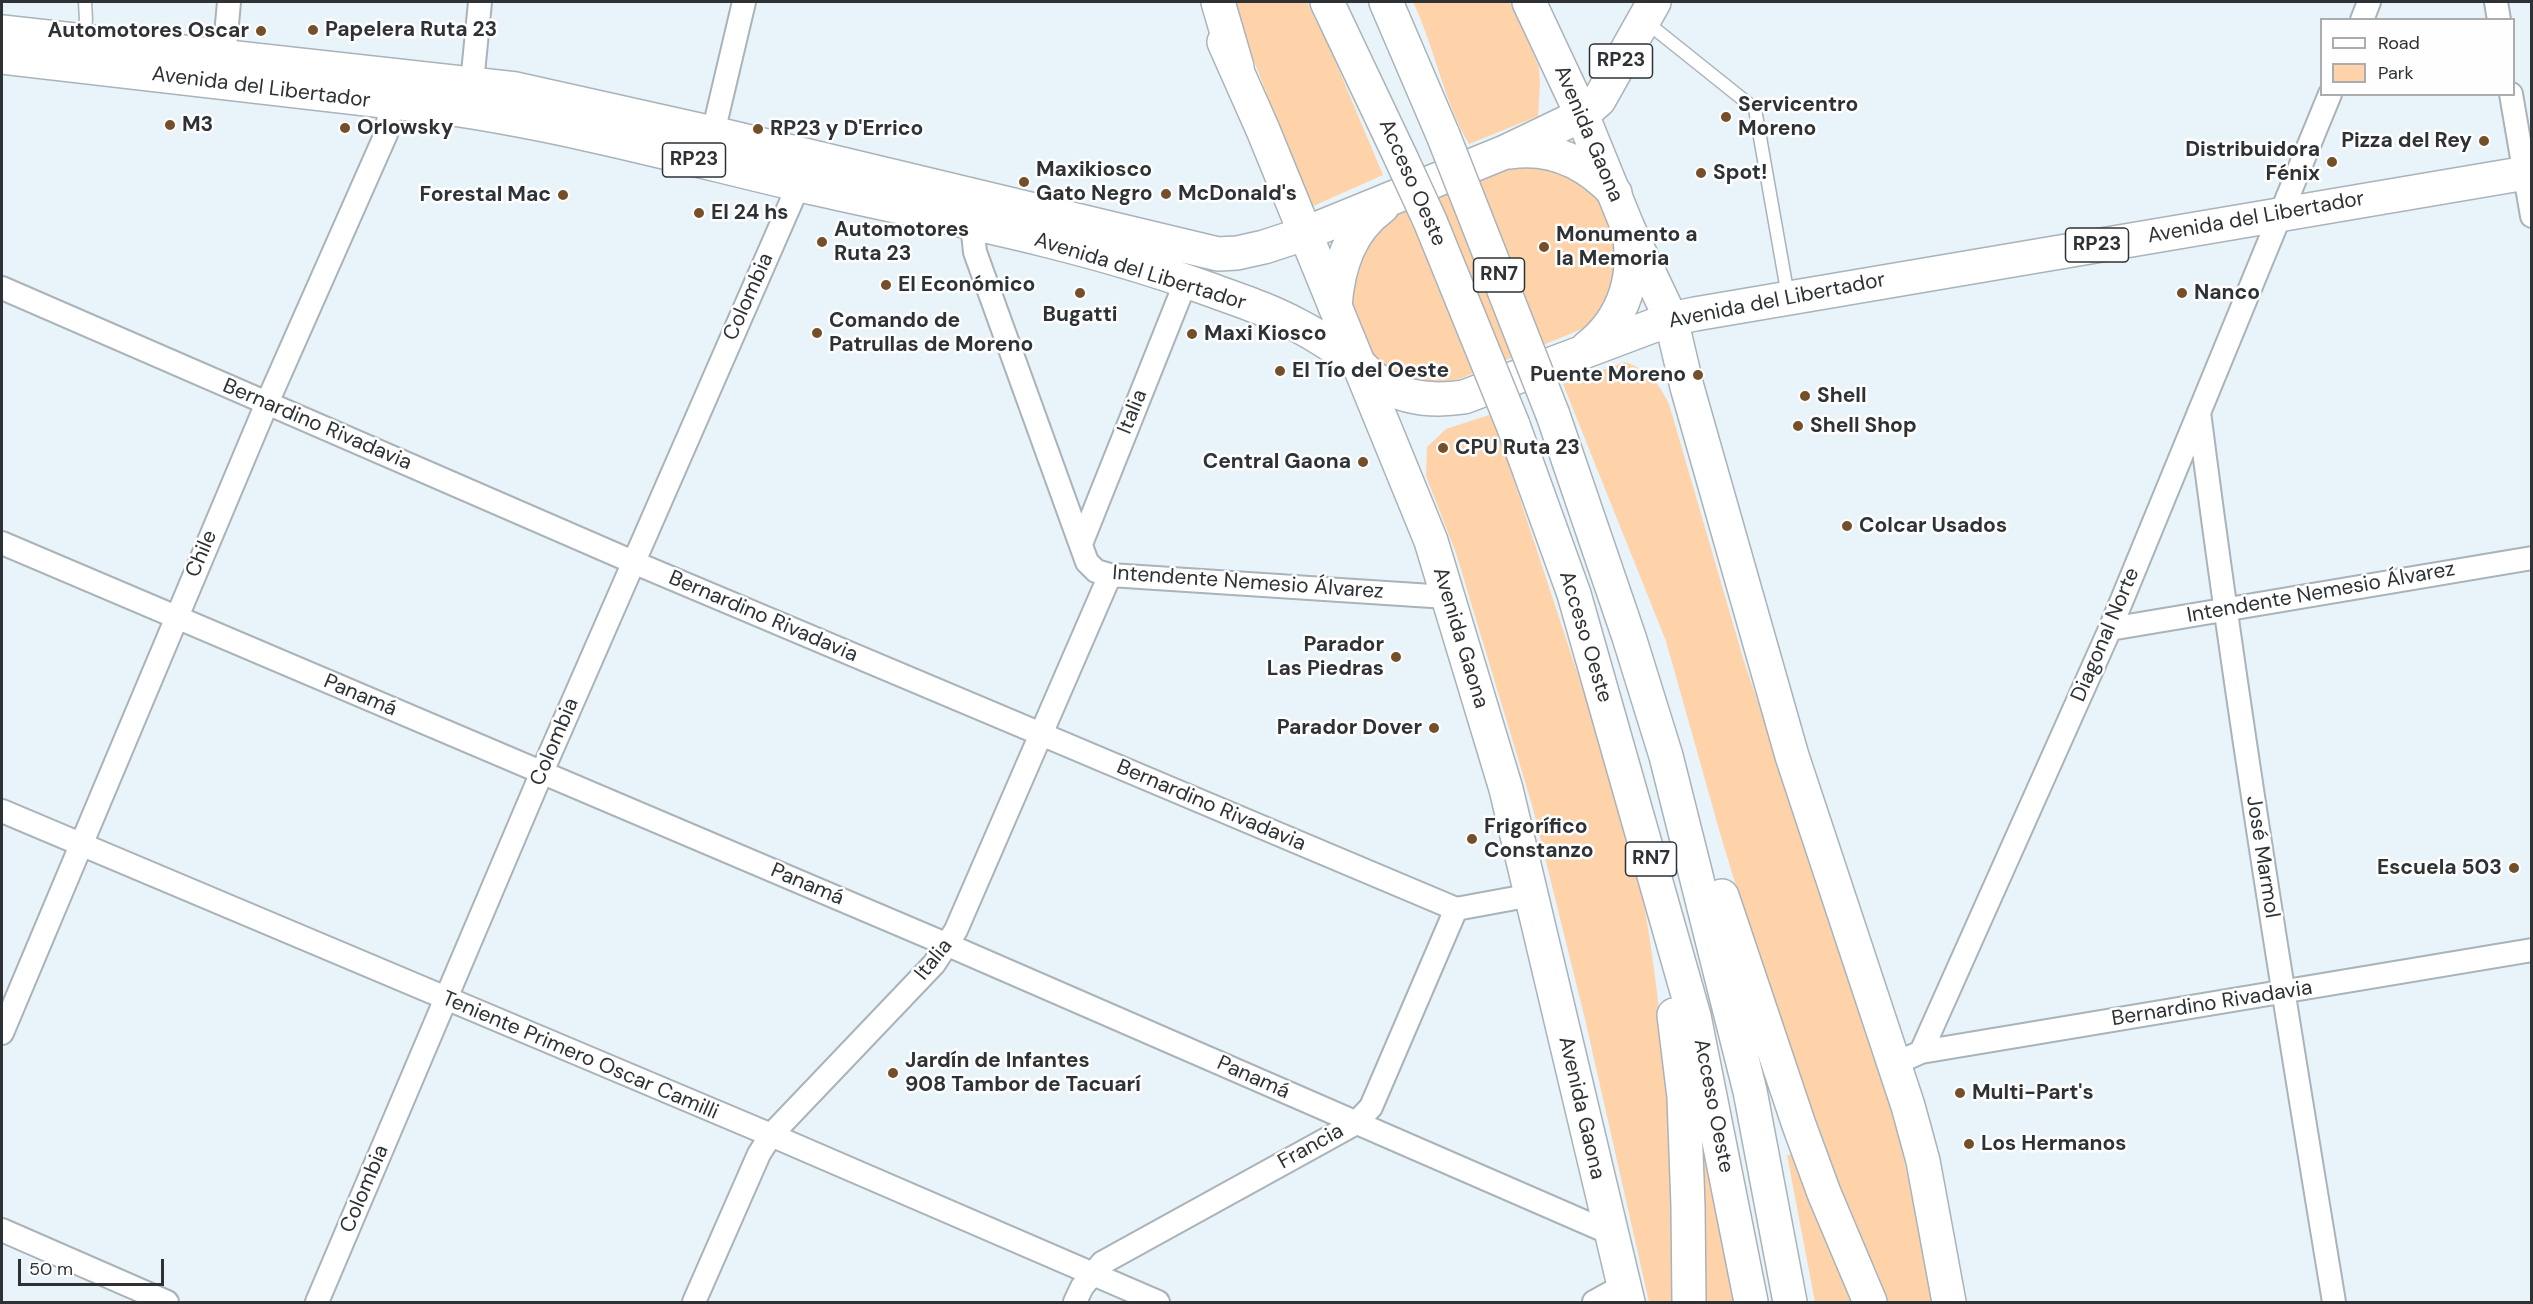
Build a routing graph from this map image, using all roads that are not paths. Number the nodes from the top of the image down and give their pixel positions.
1 (85, 2) edge
2 (229, 2) edge
3 (480, 2) edge
4 (744, 2) edge
5 (1204, 2) edge
6 (1218, 2) edge
7 (1327, 2) edge
8 (1386, 2) edge
9 (1529, 2) edge
10 (2369, 2) edge
11 (2496, 2) edge
12 (1649, 11) edge
13 (2363, 18) edge
14 (2499, 18) edge
15 (2, 32) edge
16 (82, 41) junction
17 (2, 57) edge
18 (224, 57) junction
19 (1237, 67) junction
20 (472, 83) junction
21 (394, 89) junction
22 (2329, 96) edge
23 (2511, 96) edge
24 (1582, 115) junction
25 (713, 133) junction
26 (1505, 152) junction
27 (2528, 173) edge
28 (799, 184) junction
29 (1615, 193) junction
30 (1393, 198) junction
31 (2280, 214) junction
32 (2532, 216) edge
33 (972, 224) junction
34 (1628, 228) junction
35 (1304, 234) junction
36 (1186, 281) junction
37 (2, 288) edge
38 (1788, 298) junction
39 (1335, 306) junction
40 (1671, 320) junction
41 (1581, 353) junction
42 (1359, 365) junction
43 (267, 403) junction
44 (2198, 411) junction
45 (2, 543) edge
46 (1081, 544) junction
47 (2532, 558) edge
48 (633, 562) junction
49 (1110, 575) junction
50 (1446, 597) junction
51 (2224, 609) junction
52 (175, 618) junction
53 (2110, 628) junction
54 (1042, 734) junction
55 (1666, 756) junction
56 (542, 772) junction
57 (2, 811) edge
58 (81, 845) junction
59 (1647, 845) junction
60 (1532, 895) junction
61 (1456, 909) junction
62 (948, 945) junction
63 (2532, 950) edge
64 (2282, 993) junction
65 (445, 999) junction
66 (2, 1033) edge
67 (1908, 1058) junction
68 (1356, 1123) junction
69 (771, 1135) junction
70 (2, 1230) edge
71 (1610, 1233) junction
72 (1091, 1274) junction
73 (1626, 1294) edge
74 (167, 1302) edge
75 (317, 1302) edge
76 (694, 1302) edge
77 (1075, 1302) edge
78 (1158, 1302) edge
79 (1594, 1302) edge
80 (1689, 1302) edge
81 (1751, 1302) edge
82 (1790, 1302) edge
83 (1870, 1302) edge
84 (1950, 1302) edge
85 (2334, 1302) edge

1 - 16 lane
2 - 18 street
3 - 20 street
4 - 25 street
5 - 19 main road, Avenida Gaona
6 - 19 main road
7 - 59 main road, Acceso Oeste / RN7, bridge
8 - 55 main road, Acceso Oeste / RN7, bridge
9 - 24 main road, Avenida Gaona
10 - 13 street
11 - 14 street
12 - 24 main road, RP23
12 - 38 lane
15 - 16 main road, Avenida del Libertador / RP23
16 - 18 main road, Avenida del Libertador / RP23
17 - 21 main road, Avenida del Libertador / RP23
18 - 21 main road, Avenida del Libertador / RP23
19 - 35 main road, Avenida Gaona
20 - 21 main road, Avenida del Libertador / RP23
20 - 25 main road, Avenida del Libertador / RP23
21 - 28 main road, Avenida del Libertador / RP23
21 - 43 street, Chile
22 - 31 street, Diagonal Norte
23 - 27 street
24 - 26 main road, Avenida del Libertador / RP23
24 - 29 main road, Avenida Gaona
25 - 35 main road, Avenida del Libertador / RP23
26 - 29 main road
26 - 30 main road, Avenida del Libertador / RP23
27 - 31 main road, Avenida del Libertador / RP23
27 - 32 street
28 - 33 main road, Avenida del Libertador / RP23
28 - 48 street, Colombia
29 - 34 main road, Avenida Gaona
30 - 35 main road, Avenida del Libertador / RP23
30 - 39 main road
31 - 38 main road, Avenida del Libertador / RP23
31 - 44 street, Diagonal Norte
33 - 36 main road, Avenida del Libertador / RP23
33 - 46 street, Intendente Nemesio Álvarez
34 - 40 main road, Avenida Gaona
34 - 41 main road
35 - 39 main road, Avenida Gaona
36 - 42 main road, Avenida del Libertador / RP23
36 - 46 street, Italia
37 - 43 street, Bernardino Rivadavia
38 - 40 main road, Avenida del Libertador / RP23
39 - 42 main road, Avenida Gaona
40 - 41 main road, Avenida del Libertador / RP23
40 - 67 main road, Avenida Gaona
41 - 42 main road, Avenida del Libertador / RP23
42 - 50 main road, Avenida Gaona
43 - 48 street, Bernardino Rivadavia
43 - 52 street, Chile
44 - 51 street, José Marmol
44 - 53 street, Diagonal Norte
45 - 52 street, Panamá
46 - 49 street, Intendente Nemesio Álvarez
47 - 51 street, Intendente Nemesio Álvarez
48 - 54 street, Bernardino Rivadavia
48 - 56 street, Colombia
49 - 50 street, Intendente Nemesio Álvarez
49 - 54 street, Italia
50 - 60 main road, Avenida Gaona
51 - 53 street, Intendente Nemesio Álvarez
51 - 64 street, José Marmol
52 - 56 street, Panamá
52 - 58 street, Chile
53 - 67 street, Diagonal Norte
54 - 61 street, Bernardino Rivadavia
54 - 62 street, Italia
55 - 82 main road, Acceso Oeste / RN7
55 - 83 main road
56 - 62 street, Panamá
56 - 65 street, Colombia
57 - 58 street, Teniente Primero Oscar Camilli
58 - 65 street, Teniente Primero Oscar Camilli
58 - 66 street, Chile
59 - 80 main road
59 - 81 main road, Acceso Oeste / RN7
60 - 61 street
60 - 71 main road, Avenida Gaona
61 - 68 street, Francia
62 - 68 street, Panamá
62 - 69 street, Italia
63 - 64 street, Bernardino Rivadavia
64 - 67 street, Bernardino Rivadavia
64 - 85 street, José Marmol
65 - 69 street, Teniente Primero Oscar Camilli
65 - 75 street, Colombia
67 - 84 main road, Avenida Gaona
68 - 71 street, Panamá
68 - 72 street, Francia
69 - 72 street, Teniente Primero Oscar Camilli
69 - 76 street, Italia
70 - 74 street
71 - 73 main road, Avenida Gaona
72 - 77 street, Francia
72 - 78 street, Teniente Primero Oscar Camilli
73 - 79 street

